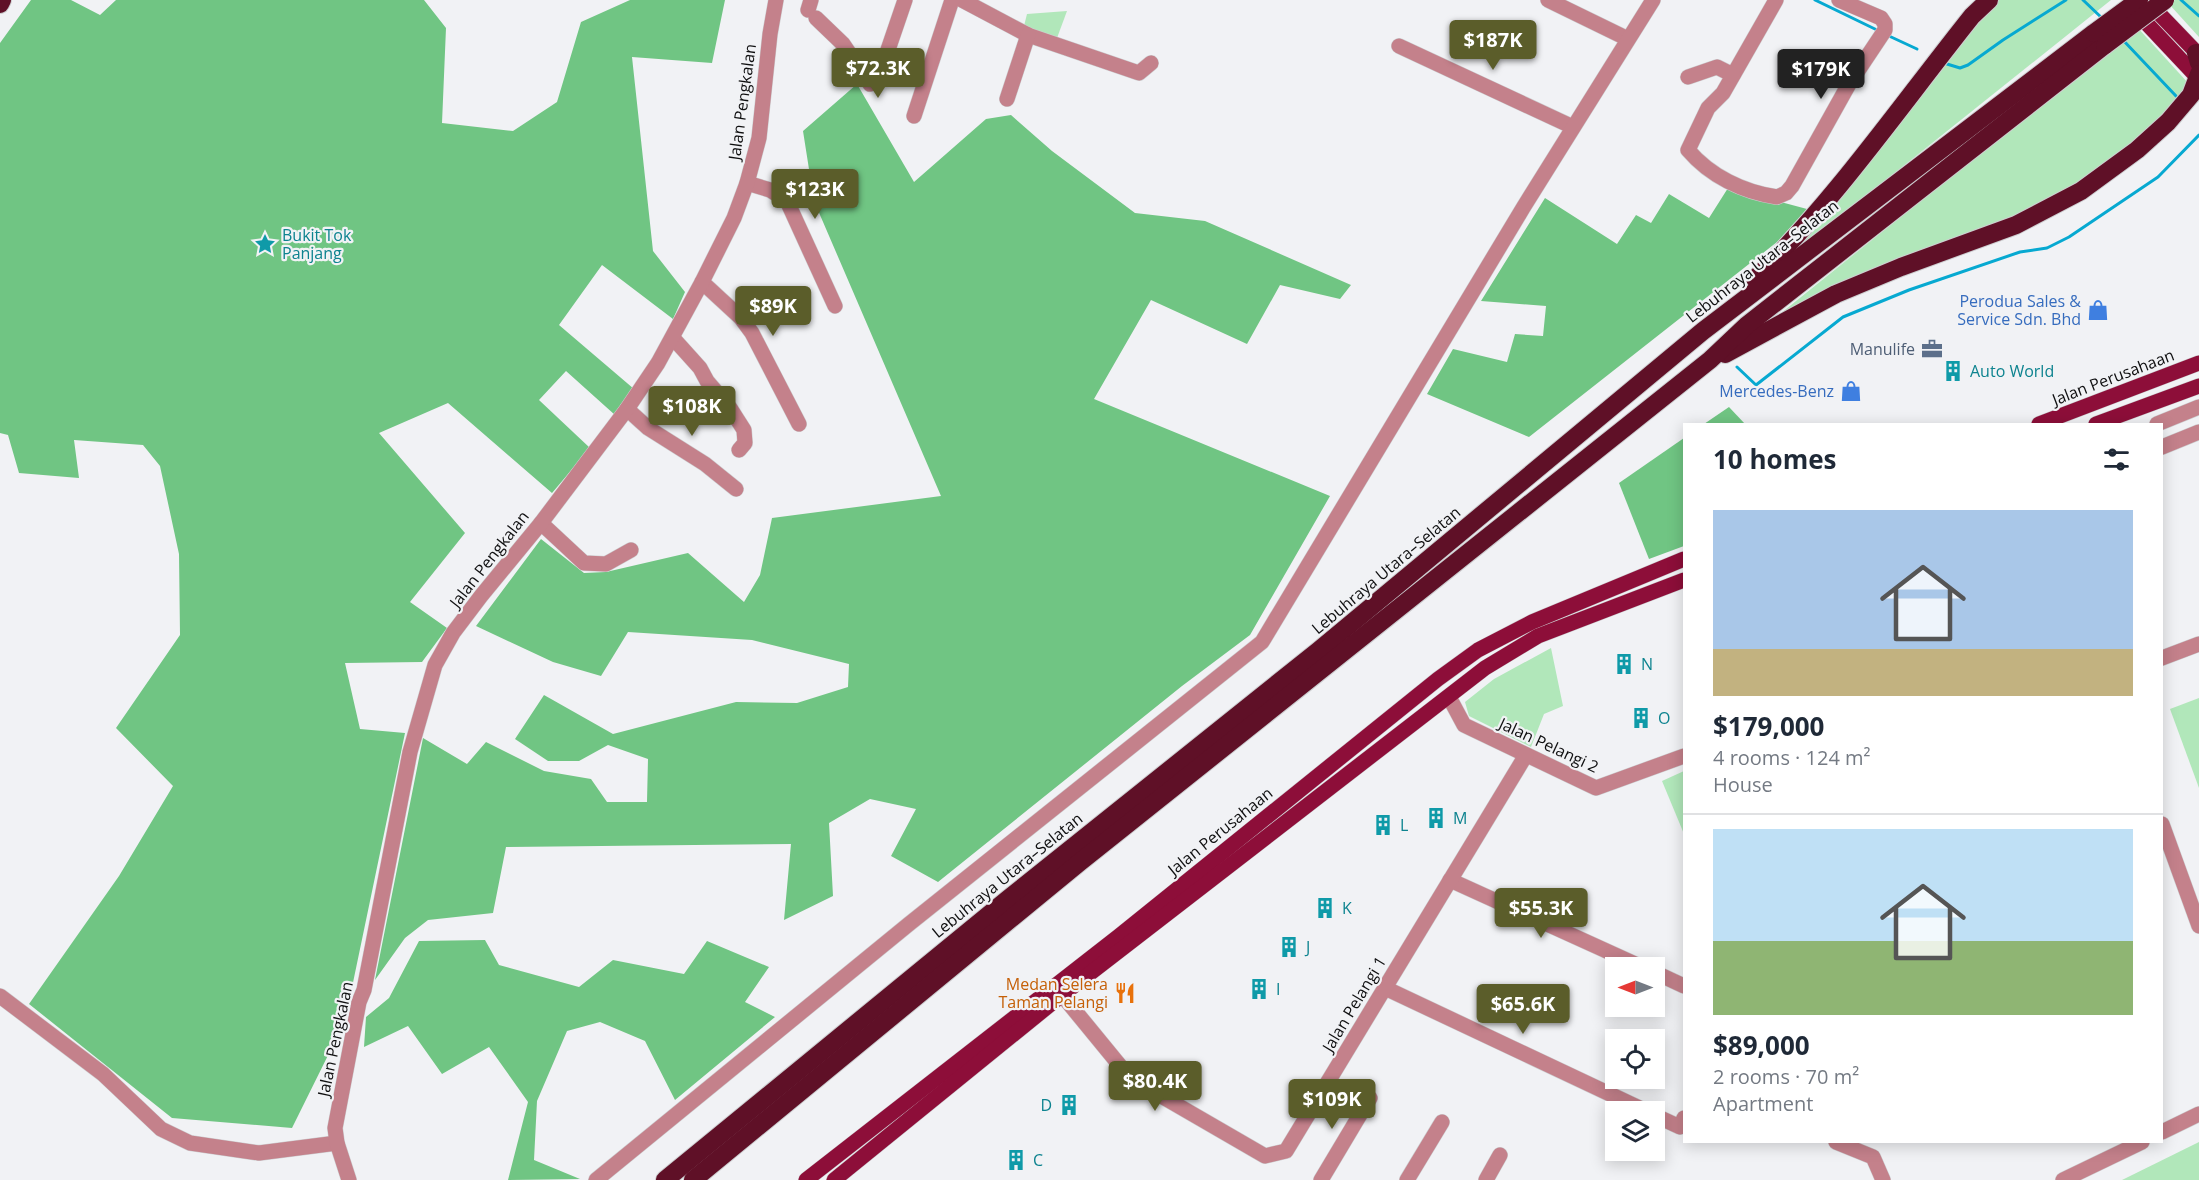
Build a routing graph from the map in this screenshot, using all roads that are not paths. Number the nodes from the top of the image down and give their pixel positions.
1 (776, 0) edge
2 (905, 0) edge
3 (952, 0) edge
4 (962, 0) edge
5 (1548, 0) edge
6 (1653, 0) edge
7 (1776, 0) edge
8 (1839, 0) edge
9 (1989, 0) edge
10 (2125, 0) edge
11 (2139, 0) edge
12 (2146, 0) edge
13 (2165, 0) edge
14 (812, 9) edge
15 (1028, 35) junction
16 (1628, 39) junction
17 (2100, 39) junction
18 (1399, 45) dead end
19 (2198, 57) edge
20 (1151, 63) dead end
21 (2199, 74) edge
22 (1733, 75) junction
23 (1688, 77) dead end
24 (2199, 79) edge
25 (1007, 99) dead end
26 (2199, 105) edge
27 (914, 116) dead end
28 (2168, 122) junction
29 (1573, 127) junction
30 (747, 183) junction
31 (702, 282) junction
32 (836, 306) dead end
33 (1703, 331) junction
34 (673, 338) junction
35 (1710, 360) junction
36 (2199, 363) edge
37 (2199, 387) edge
38 (2199, 407) edge
39 (627, 409) junction
40 (2042, 423) edge
41 (2099, 423) edge
42 (2159, 423) edge
43 (800, 424) dead end
44 (2199, 432) edge
45 (2163, 447) edge
46 (739, 450) dead end
47 (736, 489) dead end
48 (541, 523) junction
49 (631, 550) dead end
50 (1683, 559) edge
51 (1683, 580) edge
52 (2199, 644) edge
53 (2163, 658) edge
54 (1449, 697) junction
55 (1526, 755) junction
56 (1683, 756) edge
57 (2163, 827) edge
58 (1450, 880) junction
59 (2199, 926) edge
60 (1620, 957) edge
61 (1665, 977) edge
62 (1683, 986) edge
63 (1385, 988) junction
64 (1062, 995) junction
65 (0, 996) edge
66 (1370, 1098) dead end
67 (1625, 1101) edge
68 (2199, 1114) edge
69 (1665, 1120) edge
70 (1683, 1120) edge
71 (1442, 1122) dead end
72 (2163, 1132) edge
73 (337, 1143) junction
74 (1838, 1143) edge
75 (2140, 1143) edge
76 (1500, 1155) dead end
77 (349, 1180) edge
78 (596, 1180) edge
79 (665, 1180) edge
80 (693, 1180) edge
81 (806, 1180) edge
82 (834, 1180) edge
83 (1321, 1180) edge
84 (1407, 1180) edge
85 (1486, 1180) edge
86 (1883, 1180) edge
87 (2063, 1180) edge

1 - 30 street, Jalan Pengkalan
2 - 14 street
3 - 27 street
4 - 15 street
5 - 16 street
6 - 16 street
7 - 22 street
8 - 22 street
9 - 33 highway
10 - 24 main road
11 - 17 highway, Lebuhraya Utara–Selatan, bridge
12 - 19 main road
13 - 17 highway, Lebuhraya Utara–Selatan, bridge
15 - 20 street
15 - 25 street
16 - 29 street
17 - 33 highway, Lebuhraya Utara–Selatan
17 - 35 highway, Lebuhraya Utara–Selatan
18 - 29 street
21 - 24 highway
22 - 23 street
24 - 28 highway
26 - 28 highway
28 - 35 highway
29 - 78 street
30 - 31 street, Jalan Pengkalan
30 - 32 street
31 - 34 street, Jalan Pengkalan
31 - 43 street
33 - 79 highway, Lebuhraya Utara–Selatan
34 - 39 street, Jalan Pengkalan
34 - 46 street
35 - 80 highway, Lebuhraya Utara–Selatan
36 - 40 main road, Jalan Perusahaan
37 - 41 main road
38 - 42 street
39 - 47 street
39 - 48 street, Jalan Pengkalan
44 - 45 street
48 - 49 street
48 - 73 street, Jalan Pengkalan
50 - 81 main road, Jalan Perusahaan
51 - 54 main road, Jalan Perusahaan
52 - 53 street
54 - 55 street, Jalan Pelangi 2
54 - 64 main road, Jalan Perusahaan
55 - 56 street, Jalan Pelangi 2
55 - 58 street, Jalan Pelangi 1
57 - 59 street
58 - 60 street
58 - 63 street, Jalan Pelangi 1
61 - 62 street
63 - 64 street, Jalan Pelangi 1
63 - 67 street
64 - 82 main road, Jalan Perusahaan
65 - 73 street
66 - 83 street
68 - 72 street
69 - 70 street
71 - 84 street
73 - 77 street, Jalan Pengkalan
74 - 86 street
75 - 87 street
76 - 85 street

